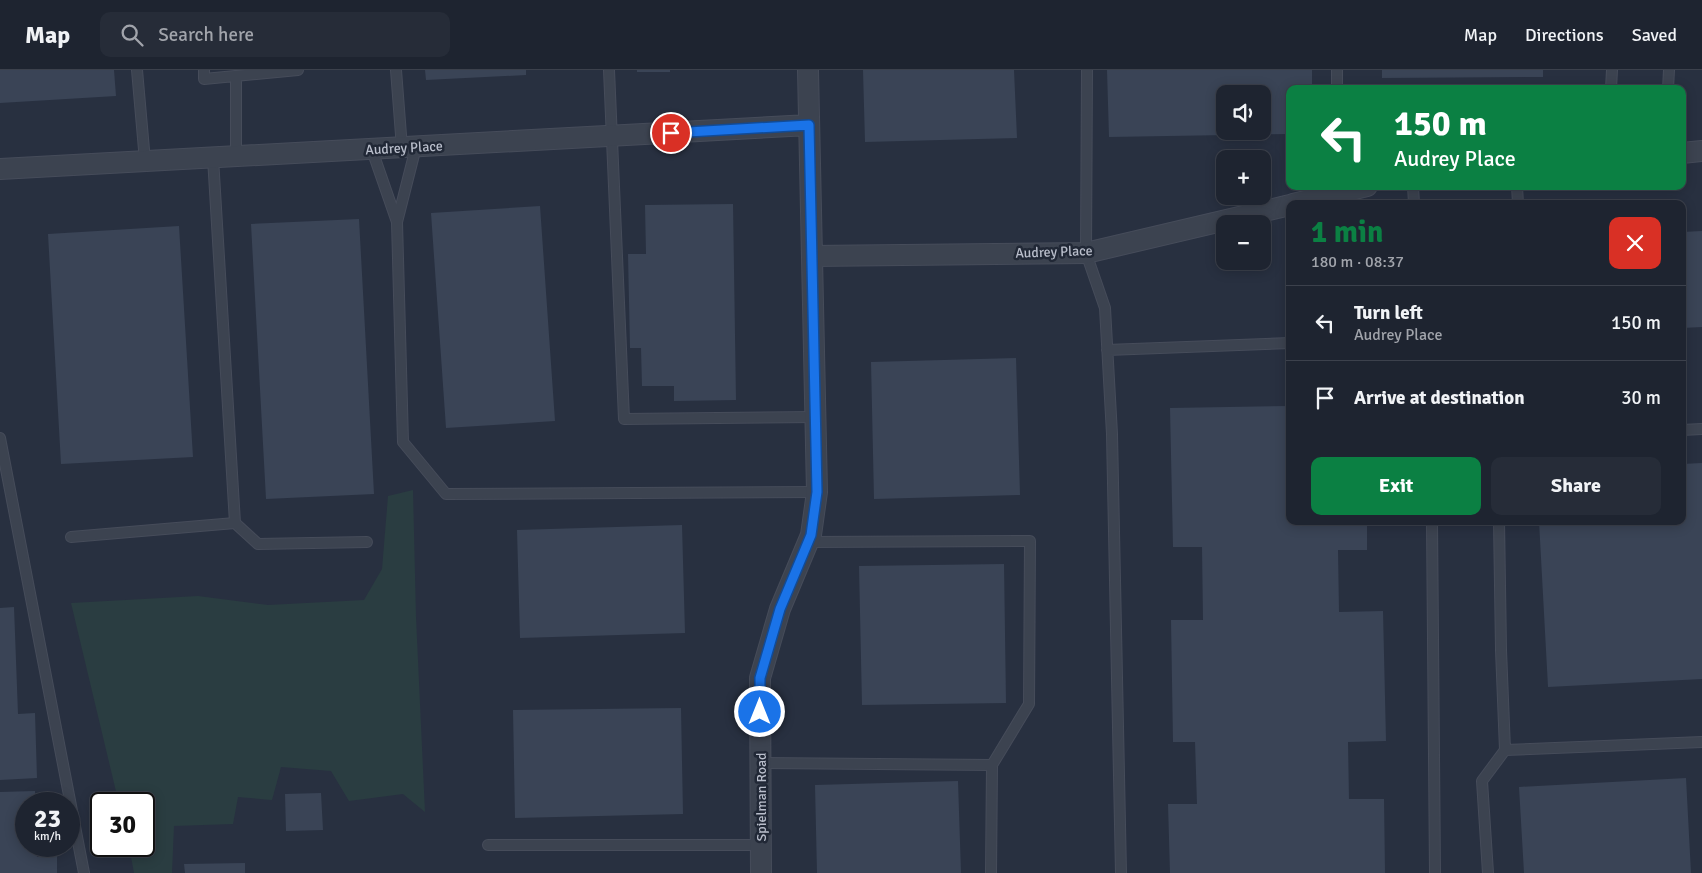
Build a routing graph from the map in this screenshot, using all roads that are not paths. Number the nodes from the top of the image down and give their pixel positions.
1 (137, 70) edge
2 (204, 70) edge
3 (298, 70) edge
4 (396, 70) edge
5 (610, 70) edge
6 (808, 70) edge
7 (1087, 70) edge
8 (1337, 70) edge
9 (1612, 70) edge
10 (1669, 70) edge
11 (236, 76) junction
12 (1337, 85) edge
13 (1612, 85) edge
14 (1668, 85) edge
15 (809, 125) junction
16 (612, 136) junction
17 (409, 148) junction
18 (372, 150) junction
19 (1702, 151) edge
20 (1686, 152) edge
21 (236, 156) junction
22 (213, 158) junction
23 (145, 161) junction
24 (0, 169) edge
25 (1339, 190) edge
26 (1305, 200) edge
27 (1286, 205) edge
28 (397, 222) junction
29 (1086, 253) junction
30 (812, 256) junction
31 (1286, 343) edge
32 (1107, 350) junction
33 (816, 417) junction
34 (1686, 430) edge
35 (1702, 430) edge
36 (0, 438) edge
37 (817, 492) junction
38 (235, 523) junction
39 (1432, 525) edge
40 (1499, 525) edge
41 (71, 537) dead end
42 (367, 542) dead end
43 (809, 542) junction
44 (1702, 742) edge
45 (1505, 750) junction
46 (760, 763) junction
47 (992, 765) junction
48 (488, 845) dead end
49 (761, 845) junction
50 (84, 873) edge
51 (761, 873) edge
52 (990, 873) edge
53 (1120, 873) edge
54 (1435, 873) edge
55 (1488, 873) edge

1 - 23 lane
2 - 11 lane
3 - 11 lane
4 - 17 lane
5 - 16 lane
6 - 15 street, Spielman Road
7 - 29 lane
8 - 12 lane
9 - 13 lane
10 - 14 lane
11 - 21 lane
15 - 16 street, Audrey Place
15 - 30 street, Spielman Road
16 - 17 street, Audrey Place
16 - 33 lane
17 - 18 street, Audrey Place
17 - 28 lane
18 - 21 street, Audrey Place
18 - 28 lane
19 - 20 street
21 - 22 street, Audrey Place
22 - 23 street, Audrey Place
22 - 38 lane
23 - 24 street, Audrey Place
25 - 26 street, Audrey Place
27 - 29 street, Audrey Place
28 - 37 lane
29 - 30 street, Audrey Place
29 - 32 lane
30 - 33 street, Spielman Road
31 - 32 lane
32 - 53 lane
33 - 37 street, Spielman Road
34 - 35 lane
36 - 50 lane
37 - 43 street, Spielman Road
38 - 41 lane
38 - 42 lane
39 - 54 lane
40 - 45 lane
43 - 46 street, Spielman Road
43 - 47 lane
44 - 45 lane
45 - 55 lane
46 - 47 lane
46 - 49 street, Spielman Road
47 - 52 lane
48 - 49 lane
49 - 51 street, Spielman Road

